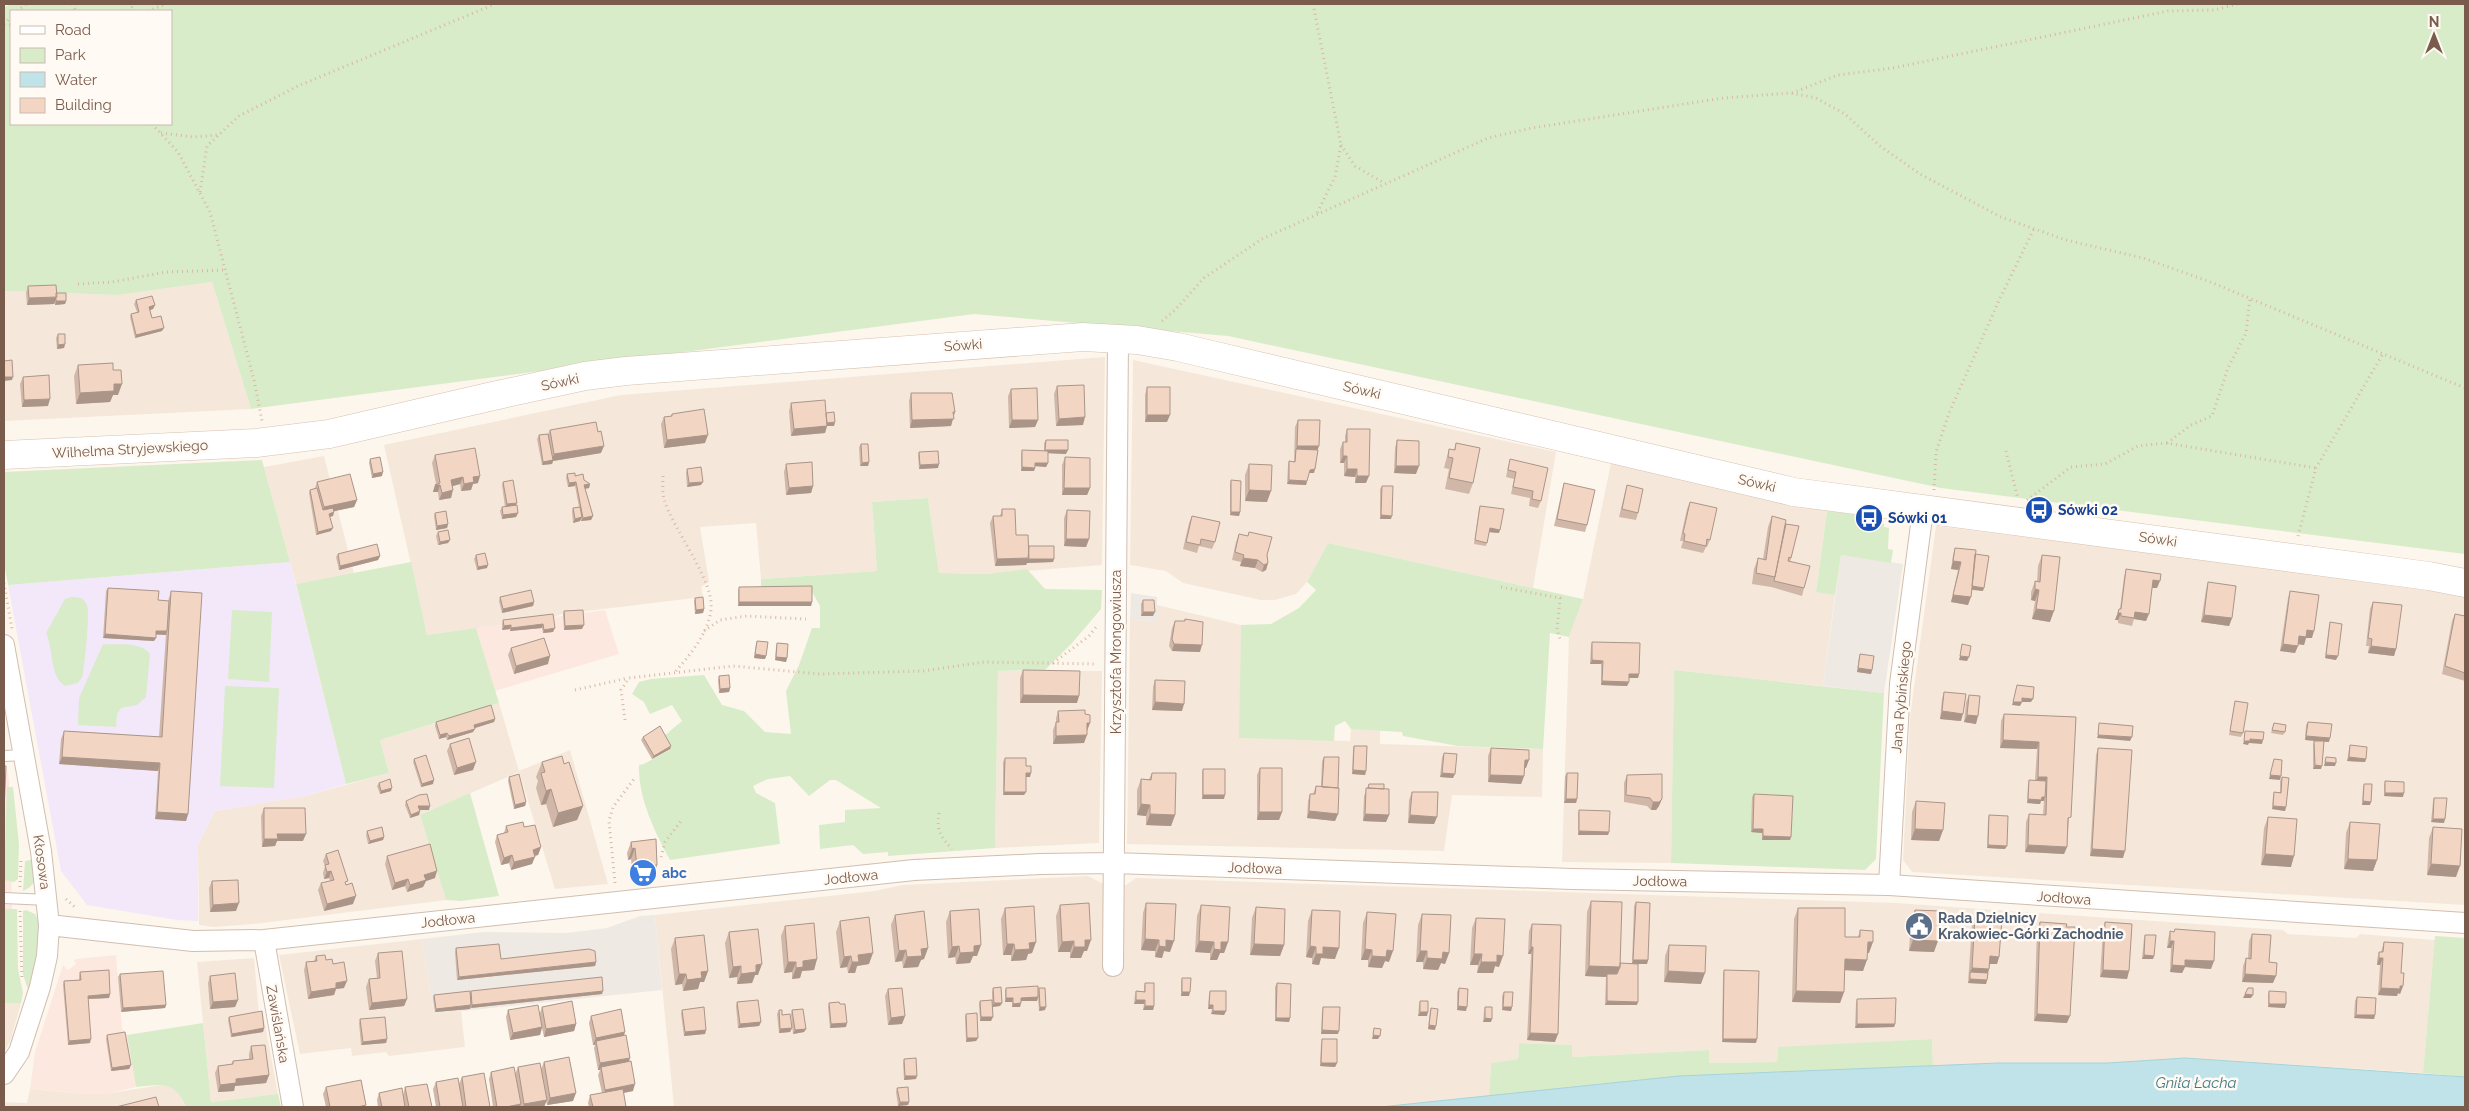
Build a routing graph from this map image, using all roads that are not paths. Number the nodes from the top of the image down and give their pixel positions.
1 (1128, 340) junction
2 (260, 442) joint
3 (4, 455) edge
4 (1928, 502) junction
5 (2465, 583) edge
6 (5, 652) edge
7 (24, 755) junction
8 (4, 756) edge
9 (1114, 863) junction
10 (1889, 885) junction
11 (4, 898) edge
12 (48, 900) junction
13 (2465, 923) edge
14 (49, 925) junction
15 (264, 940) junction
16 (1113, 966) dead end
17 (4, 1074) edge
18 (293, 1107) edge

1 - 2 street, Sówki
1 - 4 street, Sówki
1 - 9 street, Krzysztofa Mrongowiusza
2 - 3 street, Wilhelma Stryjewskiego
4 - 5 street, Sówki
4 - 10 street, Jana Rybińskiego
6 - 7 street, Kłosowa
7 - 8 lane
7 - 12 street, Kłosowa
9 - 10 street, Jodłowa
9 - 15 street, Jodłowa
9 - 16 street, Krzysztofa Mrongowiusza
10 - 13 street, Jodłowa
11 - 12 lane
12 - 14 street, Kłosowa
14 - 15 street, Jodłowa
14 - 17 street, Kłosowa
15 - 18 street, Zawiślańska

